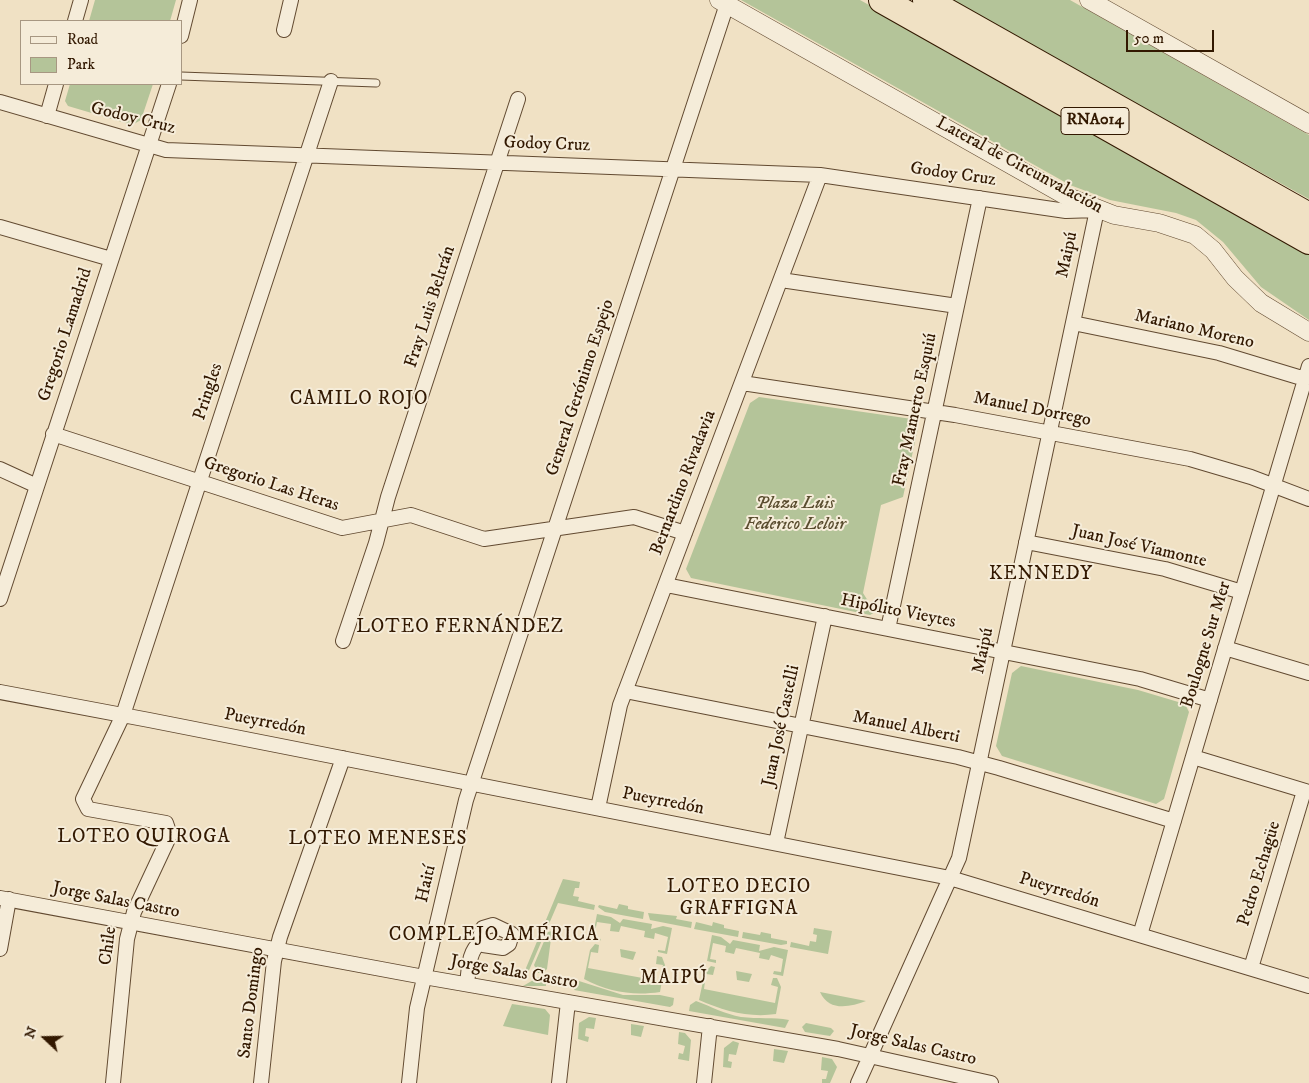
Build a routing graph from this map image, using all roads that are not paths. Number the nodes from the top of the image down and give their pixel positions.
1 (81, 0) edge
2 (190, 0) edge
3 (292, 0) edge
4 (882, 0) edge
5 (926, 0) edge
6 (1089, 0) edge
7 (723, 2) edge
8 (75, 20) edge
9 (284, 30) dead end
10 (182, 32) edge
11 (182, 76) edge
12 (331, 81) junction
13 (376, 83) dead end
14 (56, 85) edge
15 (169, 85) edge
16 (518, 99) dead end
17 (0, 102) edge
18 (47, 116) junction
19 (1309, 124) edge
20 (148, 145) junction
21 (307, 155) junction
22 (498, 162) junction
23 (673, 169) junction
24 (820, 175) junction
25 (980, 198) junction
26 (1097, 210) junction
27 (1309, 216) edge
28 (0, 227) edge
29 (1309, 241) edge
30 (111, 260) junction
31 (780, 280) junction
32 (957, 306) junction
33 (1073, 323) junction
34 (1309, 332) edge
35 (1307, 372) edge
36 (742, 383) junction
37 (934, 412) junction
38 (1049, 433) junction
39 (54, 434) junction
40 (0, 469) edge
41 (200, 482) junction
42 (37, 486) junction
43 (1273, 486) junction
44 (1309, 499) edge
45 (382, 520) junction
46 (555, 528) junction
47 (685, 533) junction
48 (1026, 542) junction
49 (666, 584) junction
50 (1242, 592) junction
51 (0, 599) edge
52 (824, 616) junction
53 (888, 629) junction
54 (343, 641) dead end
55 (1225, 648) junction
56 (1003, 652) junction
57 (1309, 673) edge
58 (625, 691) junction
59 (0, 692) edge
60 (1210, 700) junction
61 (123, 715) junction
62 (801, 726) junction
63 (1193, 757) junction
64 (343, 758) junction
65 (979, 762) junction
66 (472, 783) junction
67 (1307, 792) edge
68 (598, 808) junction
69 (1174, 821) junction
70 (776, 843) junction
71 (950, 878) junction
72 (5, 899) edge
73 (131, 923) junction
74 (1140, 935) junction
75 (481, 942) dead end
76 (0, 949) edge
77 (277, 950) junction
78 (1251, 968) junction
79 (424, 976) junction
80 (467, 984) junction
81 (1309, 986) edge
82 (568, 1002) junction
83 (710, 1026) junction
84 (870, 1056) junction
85 (113, 1083) edge
86 (261, 1083) edge
87 (409, 1083) edge
88 (559, 1083) edge
89 (704, 1083) edge
90 (858, 1083) edge
91 (991, 1083) edge

1 - 8 street
2 - 10 street
3 - 9 street
4 - 29 highway, RNA014
5 - 27 highway, RNA014
6 - 19 street
7 - 23 street, General Gerónimo Espejo
7 - 26 street, Lateral de Circunvalación
11 - 12 lane
12 - 13 lane
12 - 21 street, Pringles
14 - 18 street
15 - 20 street, Gregorio Lamadrid
16 - 22 street, Fray Luis Beltrán
17 - 18 street, Godoy Cruz
18 - 20 street, Godoy Cruz
20 - 21 street, Godoy Cruz
20 - 30 street, Gregorio Lamadrid
21 - 22 street, Godoy Cruz
21 - 41 street, Pringles
22 - 23 street, Godoy Cruz
22 - 45 street, Fray Luis Beltrán
23 - 24 street, Godoy Cruz
23 - 46 street, General Gerónimo Espejo
24 - 25 street, Godoy Cruz
24 - 31 street, Bernardino Rivadavia
25 - 26 street, Godoy Cruz
25 - 32 street, Fray Mamerto Esquiú
26 - 33 street, Maipú
26 - 34 street, Lateral de Circunvalación
28 - 30 street
30 - 39 street, Gregorio Lamadrid
31 - 32 street
31 - 36 street, Bernardino Rivadavia
32 - 37 street, Fray Mamerto Esquiú
33 - 35 street, Mariano Moreno
33 - 38 street, Maipú
35 - 43 street, Boulogne Sur Mer
36 - 37 street, Manuel Dorrego
36 - 47 street, Bernardino Rivadavia
37 - 38 street, Manuel Dorrego
37 - 53 street, Fray Mamerto Esquiú
38 - 43 street, Manuel Dorrego
38 - 48 street, Maipú
39 - 41 street, Gregorio Las Heras
39 - 42 street, Gregorio Lamadrid
40 - 42 street
41 - 45 street, Gregorio Las Heras
41 - 61 street, Pringles
42 - 51 street, Gregorio Lamadrid
43 - 44 street, Manuel Dorrego
43 - 50 street, Boulogne Sur Mer
45 - 46 street, Gregorio Las Heras
45 - 54 street, Fray Luis Beltrán
46 - 47 street, Gregorio Las Heras
46 - 66 street, General Gerónimo Espejo
47 - 49 street, Bernardino Rivadavia
48 - 50 street, Juan José Viamonte
48 - 56 street, Maipú
49 - 52 street, Hipólito Vieytes
49 - 58 street, Bernardino Rivadavia
50 - 55 street, Boulogne Sur Mer
52 - 53 street, Hipólito Vieytes
52 - 62 street, Juan José Castelli
53 - 56 street, Hipólito Vieytes
55 - 57 street
55 - 60 street, Boulogne Sur Mer
56 - 60 street, Hipólito Vieytes
56 - 65 street, Maipú
58 - 62 street, Manuel Alberti
58 - 68 street, Bernardino Rivadavia
59 - 61 street, Pueyrredón
60 - 63 street, Boulogne Sur Mer
61 - 64 street, Pueyrredón
61 - 73 street, Chile
62 - 65 street, Manuel Alberti
62 - 70 street, Juan José Castelli
63 - 67 street
63 - 69 street, Boulogne Sur Mer
64 - 66 street, Pueyrredón
64 - 77 street, Santo Domingo
65 - 69 street, Manuel Alberti
65 - 71 street, Maipú
66 - 68 street, Pueyrredón
66 - 79 street, Haití
67 - 78 street, Pedro Echagüe
68 - 70 street, Pueyrredón
69 - 74 street, Boulogne Sur Mer
70 - 71 street, Pueyrredón
71 - 74 street, Pueyrredón
71 - 84 street, Maipú
72 - 73 street, Jorge Salas Castro
72 - 76 street
73 - 77 street, Jorge Salas Castro
73 - 85 street, Chile
74 - 78 street, Pueyrredón
75 - 80 street
77 - 79 street, Jorge Salas Castro
77 - 86 street, Santo Domingo
78 - 81 street, Pueyrredón
79 - 80 street, Jorge Salas Castro
79 - 87 street, Haití
80 - 82 street, Jorge Salas Castro
82 - 83 street, Jorge Salas Castro
82 - 88 street
83 - 84 street, Jorge Salas Castro
83 - 89 street
84 - 90 street, Maipú
84 - 91 street, Jorge Salas Castro

